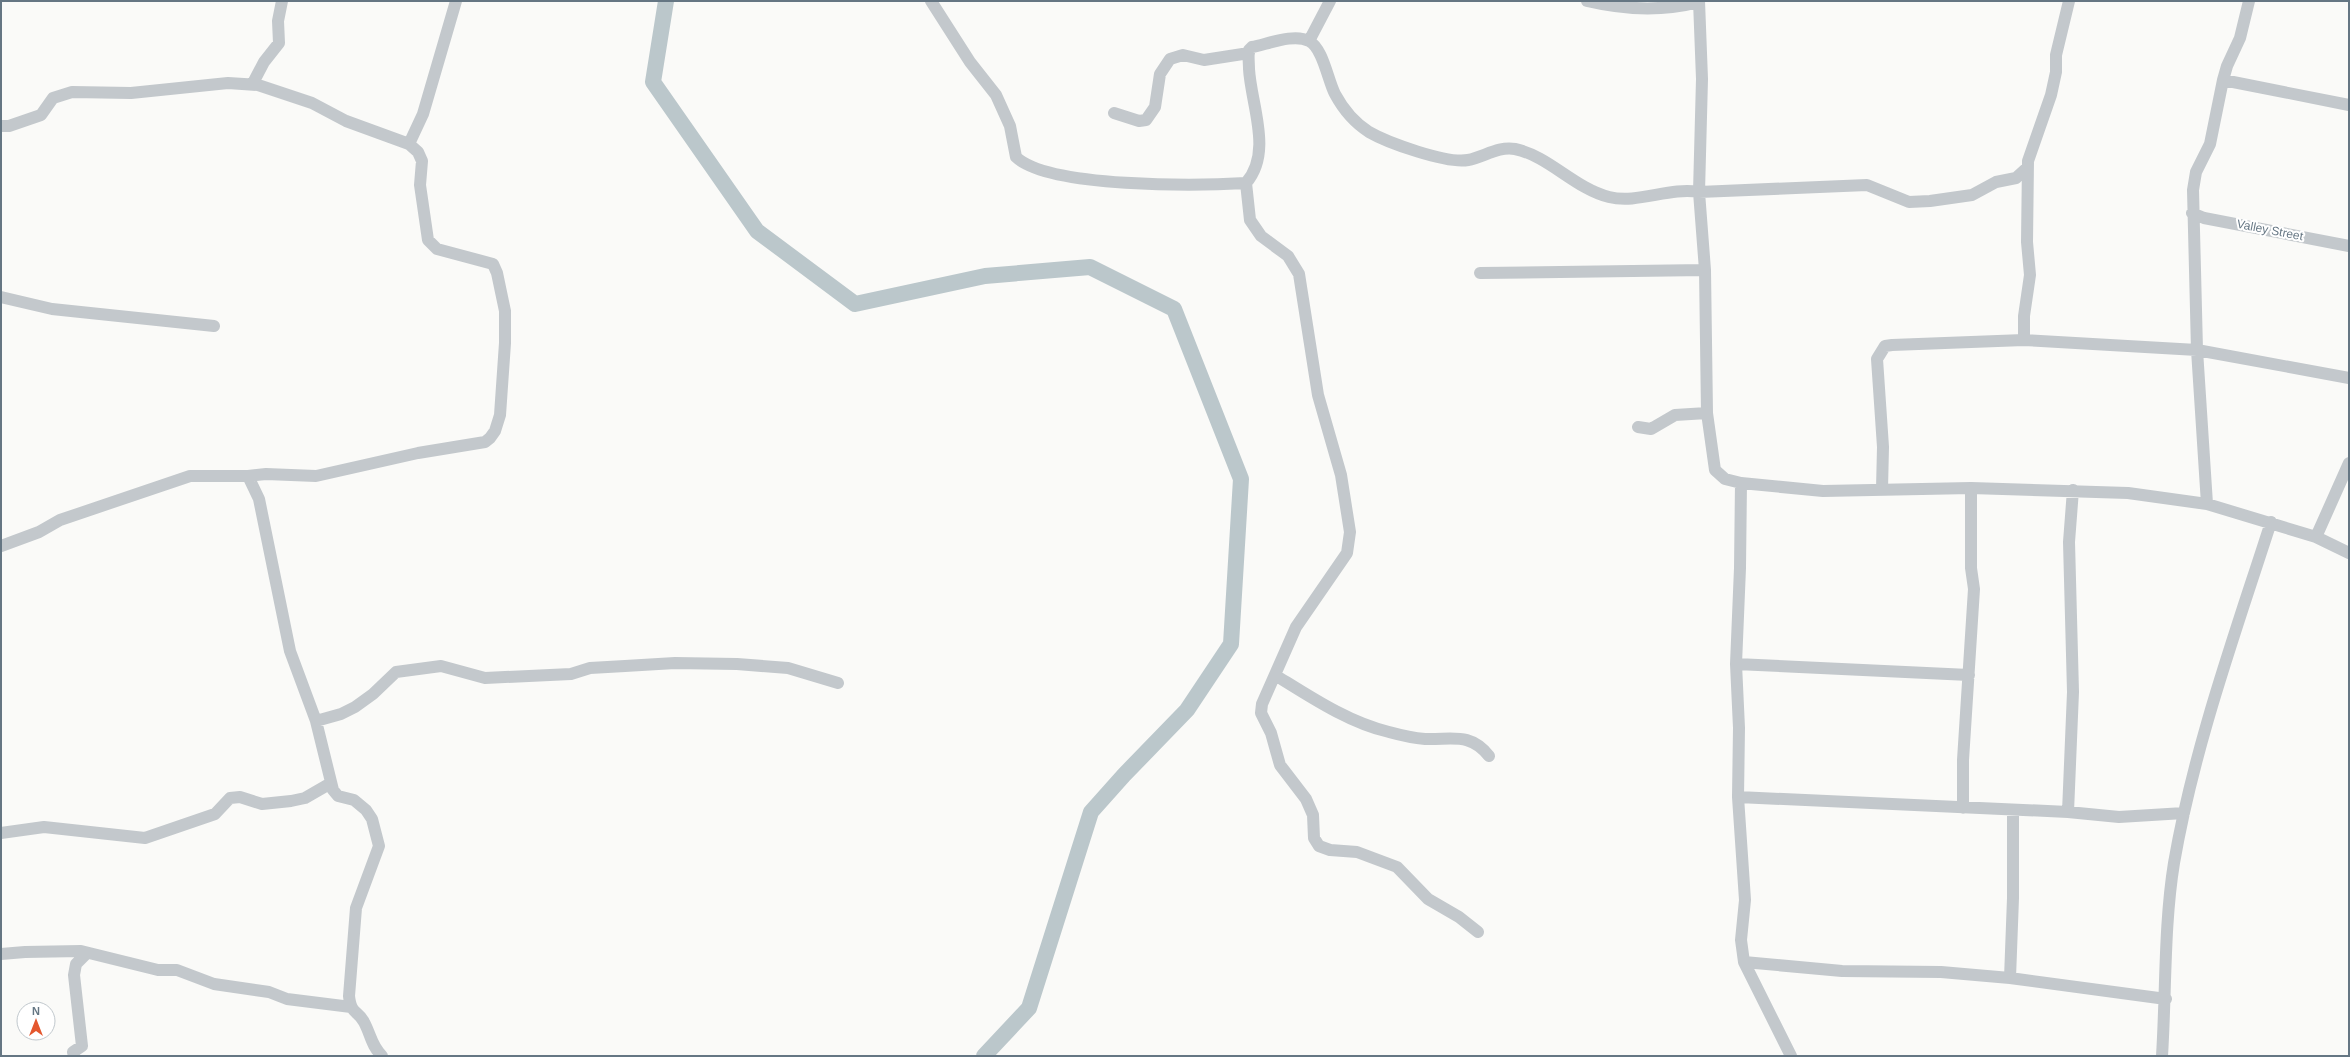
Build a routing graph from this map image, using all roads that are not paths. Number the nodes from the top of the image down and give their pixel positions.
1 (282, 1) edge
2 (456, 1) edge
3 (931, 1) edge
4 (1330, 1) edge
5 (1587, 1) edge
6 (2070, 1) edge
7 (2249, 1) edge
8 (1699, 2) edge
9 (1643, 5) edge
10 (1309, 41) junction
11 (1248, 53) junction
12 (2223, 80) junction
13 (253, 83) junction
14 (2349, 105) edge
15 (1114, 113) dead end
16 (1, 126) edge
17 (410, 144) junction
18 (2027, 168) junction
19 (1246, 183) junction
20 (1698, 192) junction
21 (2192, 213) junction
22 (2349, 246) edge
23 (1705, 270) junction
24 (1480, 273) dead end
25 (1, 297) edge
26 (214, 326) dead end
27 (2024, 340) junction
28 (2197, 350) junction
29 (2349, 378) edge
30 (1707, 413) junction
31 (1638, 427) dead end
32 (2349, 463) edge
33 (248, 476) junction
34 (1741, 483) junction
35 (1971, 488) junction
36 (1882, 489) junction
37 (2073, 490) junction
38 (2207, 504) junction
39 (2271, 522) junction
40 (2316, 537) junction
41 (1, 546) edge
42 (2349, 553) edge
43 (1736, 664) junction
44 (1275, 675) junction
45 (1968, 675) junction
46 (838, 683) dead end
47 (316, 721) junction
48 (1489, 756) dead end
49 (331, 782) junction
50 (1738, 797) junction
51 (1963, 808) junction
52 (2013, 810) junction
53 (2068, 812) junction
54 (2184, 814) junction
55 (1, 833) edge
56 (1478, 932) dead end
57 (87, 953) junction
58 (1, 954) edge
59 (1744, 962) junction
60 (2010, 978) junction
61 (2166, 999) junction
62 (350, 1007) junction
63 (74, 1056) edge
64 (382, 1056) edge
65 (1791, 1056) edge
66 (2162, 1056) edge

1 - 13 street
2 - 17 street
3 - 19 street
4 - 10 street
5 - 9 street
6 - 18 street
7 - 12 street
8 - 9 street
8 - 20 street
10 - 11 street
10 - 20 street
11 - 15 street
11 - 19 street
12 - 14 street
12 - 21 street
13 - 16 street
13 - 17 street
17 - 33 street
18 - 20 street
18 - 27 street
19 - 44 street
20 - 23 street
21 - 22 street, Valley Street
21 - 28 street
23 - 24 street
23 - 30 street
25 - 26 street
27 - 28 street
27 - 36 street
28 - 29 street
28 - 38 street
30 - 31 street
30 - 34 street
32 - 40 street
33 - 41 street
33 - 47 street
34 - 36 street
34 - 43 street
35 - 36 street
35 - 37 street
35 - 45 street
37 - 38 street
37 - 53 street
38 - 39 street
39 - 40 street
39 - 54 street
40 - 42 street
43 - 45 street
43 - 50 street
44 - 48 street
44 - 56 street
45 - 51 street
46 - 47 street
47 - 49 street
49 - 55 street
49 - 62 street
50 - 51 street
50 - 59 street
51 - 52 street
52 - 53 street
52 - 60 street
53 - 54 street
54 - 61 street
57 - 58 street
57 - 62 street
57 - 63 street
59 - 60 street
59 - 65 street
60 - 61 street
61 - 66 street
62 - 64 street

